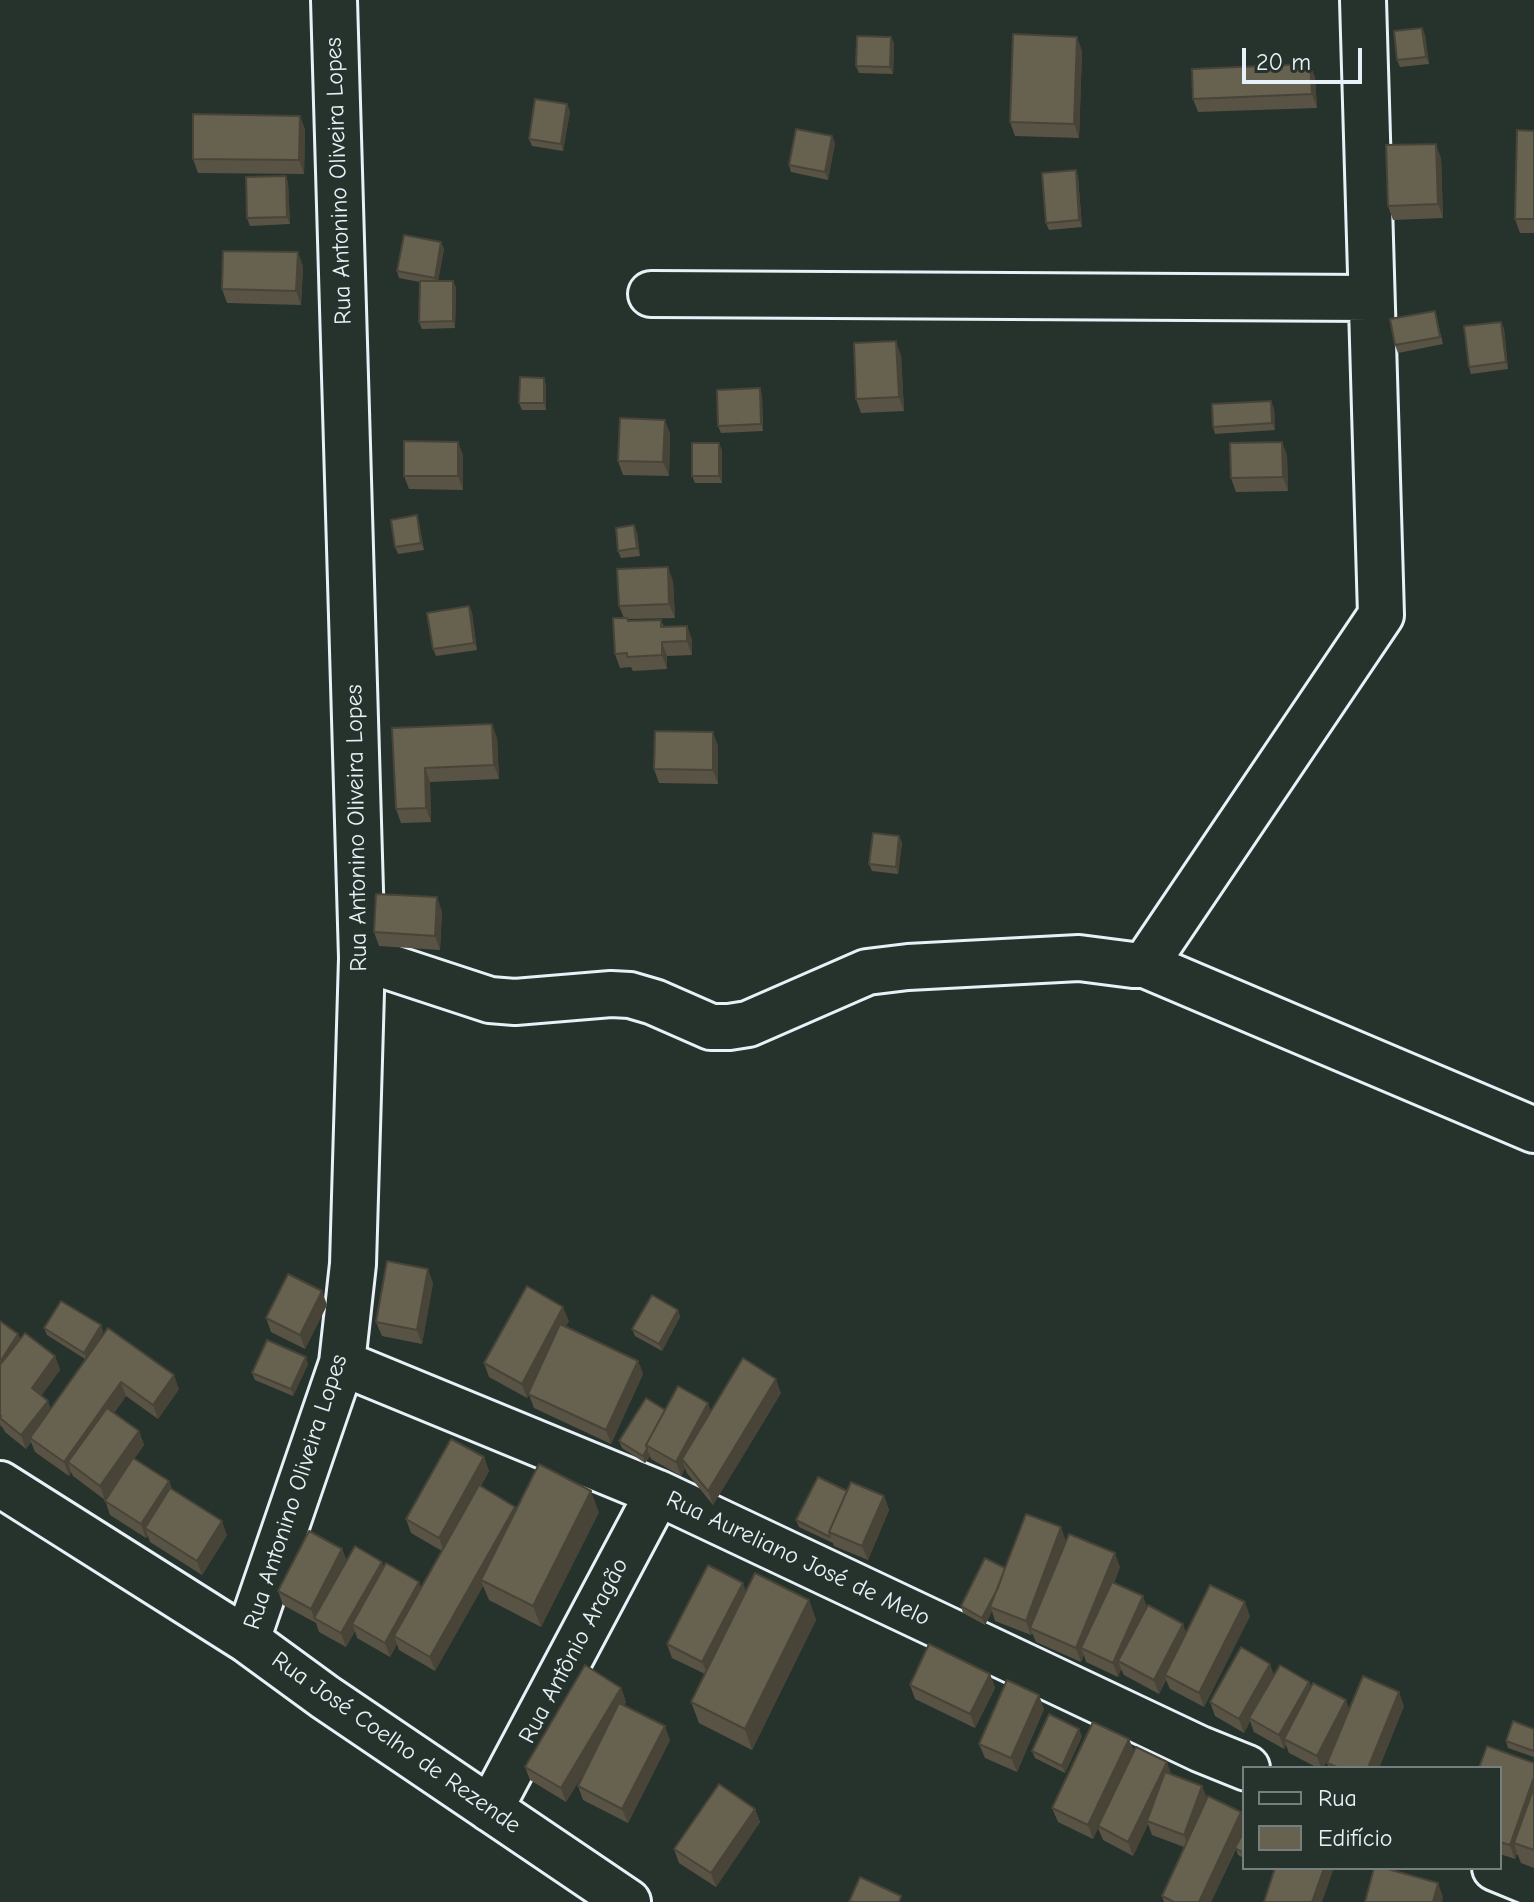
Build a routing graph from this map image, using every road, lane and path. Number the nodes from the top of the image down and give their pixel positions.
1 (334, 0) edge
2 (1363, 0) edge
3 (651, 294) dead end
4 (1371, 298) junction
5 (362, 958) junction
6 (1149, 962) junction
7 (1534, 1130) edge
8 (342, 1363) junction
9 (0, 1484) edge
10 (658, 1493) junction
11 (247, 1640) junction
12 (1242, 1766) edge
13 (490, 1809) junction
14 (1500, 1870) edge
15 (1534, 1884) edge
16 (628, 1902) edge

1 - 5 street, Rua Antonino Oliveira Lopes
2 - 4 street
3 - 4 street
4 - 6 street
5 - 6 street
5 - 8 street, Rua Antonino Oliveira Lopes
6 - 7 street
8 - 10 street, Rua Aureliano José de Melo
8 - 11 street, Rua Antonino Oliveira Lopes
9 - 11 street, Rua José Coelho de Rezende
10 - 12 street, Rua Aureliano José de Melo
10 - 13 street, Rua Antônio Aragão
11 - 13 street, Rua José Coelho de Rezende
13 - 16 street, Rua José Coelho de Rezende
14 - 15 street

